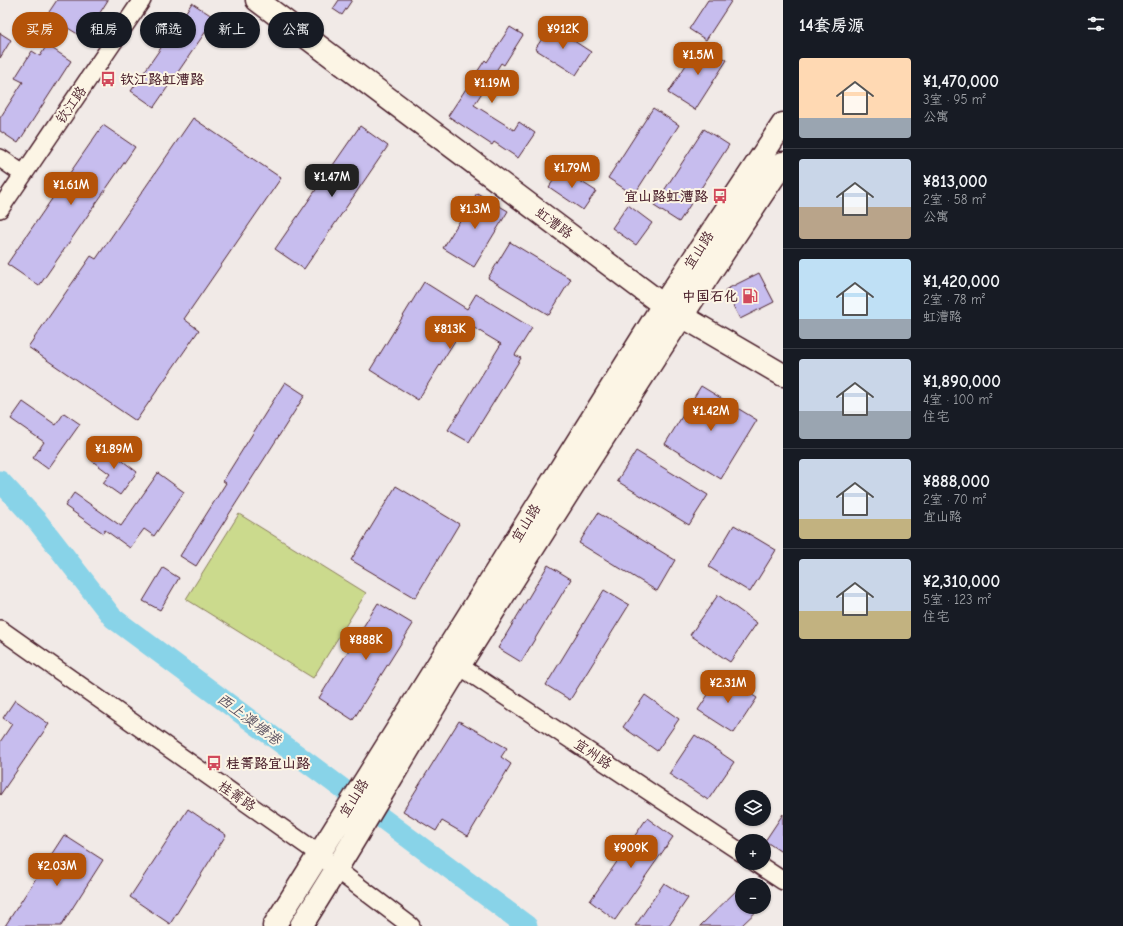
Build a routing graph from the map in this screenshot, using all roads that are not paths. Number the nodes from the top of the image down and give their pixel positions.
1 (142, 0) edge
2 (257, 0) edge
3 (783, 124) edge
4 (0, 158) edge
5 (783, 164) edge
6 (24, 174) junction
7 (0, 209) edge
8 (672, 310) junction
9 (783, 375) edge
10 (0, 629) edge
11 (452, 660) junction
12 (735, 848) edge
13 (319, 854) junction
14 (336, 870) junction
15 (766, 870) edge
16 (783, 881) edge
17 (274, 926) edge
18 (301, 926) edge
19 (412, 926) edge

1 - 6 street, 钦江路
2 - 8 main road, 虹漕路
3 - 8 main road, 宜山路
4 - 6 street
5 - 8 main road, 宜山路
6 - 7 street, 钦江路
8 - 9 main road, 虹漕路
8 - 11 main road, 宜山路
10 - 13 street, 桂箐路
11 - 12 street, 宜州路
11 - 13 main road, 宜山路
11 - 14 main road, 宜山路
13 - 14 street, 桂箐路
13 - 17 main road, 宜山路
14 - 18 main road, 宜山路
14 - 19 street, 桂箐路
15 - 16 street

